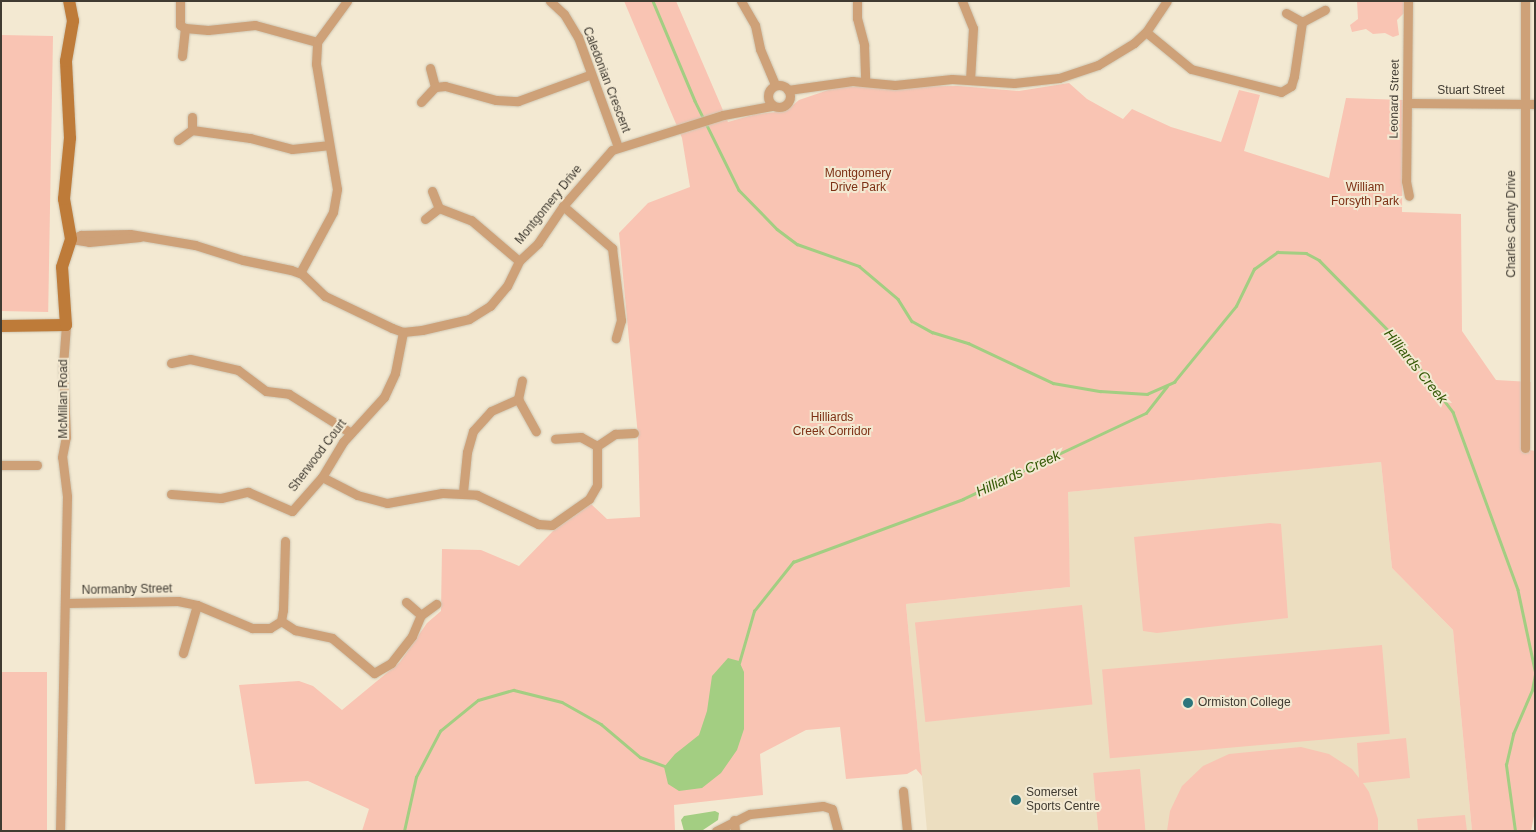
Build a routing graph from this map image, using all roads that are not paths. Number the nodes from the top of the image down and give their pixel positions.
1 (69, 1) edge
2 (180, 1) edge
3 (347, 1) edge
4 (550, 1) edge
5 (741, 1) edge
6 (857, 1) edge
7 (962, 1) edge
8 (1167, 1) edge
9 (1408, 1) edge
10 (1525, 1) edge
11 (1325, 10) dead end
12 (1286, 13) dead end
13 (1302, 22) junction
14 (185, 28) junction
15 (1146, 32) junction
16 (317, 42) junction
17 (182, 56) dead end
18 (430, 68) dead end
19 (589, 75) junction
20 (970, 80) junction
21 (865, 81) junction
22 (775, 85) junction
23 (435, 87) junction
24 (767, 94) junction
25 (789, 94) junction
26 (421, 102) dead end
27 (1407, 103) junction
28 (1524, 104) junction
29 (1535, 104) edge
30 (771, 106) junction
31 (748, 108) junction
32 (192, 118) dead end
33 (192, 130) junction
34 (178, 140) dead end
35 (328, 145) junction
36 (618, 148) junction
37 (432, 191) dead end
38 (1409, 196) dead end
39 (563, 206) junction
40 (439, 208) junction
41 (425, 219) dead end
42 (71, 239) junction
43 (520, 261) junction
44 (300, 273) junction
45 (66, 325) junction
46 (1, 326) edge
47 (403, 332) junction
48 (616, 338) dead end
49 (171, 363) dead end
50 (522, 380) dead end
51 (518, 398) junction
52 (536, 430) dead end
53 (351, 433) junction
54 (634, 433) dead end
55 (555, 439) dead end
56 (597, 446) junction
57 (1525, 448) dead end
58 (37, 464) dead end
59 (1, 465) edge
60 (322, 476) junction
61 (463, 492) junction
62 (171, 494) dead end
63 (284, 542) dead end
64 (406, 602) dead end
65 (66, 603) junction
66 (436, 604) dead end
67 (197, 605) junction
68 (421, 616) junction
69 (280, 621) junction
70 (183, 653) dead end
71 (903, 791) dead end
72 (734, 820) junction
73 (60, 831) edge
74 (716, 831) edge
75 (735, 831) edge
76 (838, 831) edge
77 (907, 831) edge

1 - 42 street, McMillan Road
2 - 14 street
3 - 16 street
4 - 19 street, Caledonian Crescent
5 - 22 street
6 - 21 street
7 - 20 street
8 - 15 street
9 - 27 street, Leonard Street
10 - 28 street, Charles Canty Drive
11 - 13 street
12 - 13 street
13 - 15 street
14 - 16 street
14 - 17 street
15 - 20 street
16 - 35 street
18 - 23 street
19 - 23 street
19 - 36 street, Caledonian Crescent
20 - 21 street
21 - 25 street
22 - 24 street, Montgomery Drive
22 - 25 street
23 - 26 street
24 - 30 street
24 - 31 street, Montgomery Drive
25 - 30 street, Montgomery Drive
27 - 28 street, Stuart Street
27 - 38 street, Leonard Street
28 - 29 street, Stuart Street
28 - 57 street, Charles Canty Drive
30 - 31 street, Montgomery Drive
31 - 36 street, Montgomery Drive
32 - 33 street
33 - 34 street
33 - 35 street
35 - 44 street
36 - 39 street, Montgomery Drive
37 - 40 street
39 - 43 street, Montgomery Drive
39 - 48 street
40 - 41 street
40 - 43 street
42 - 44 street
42 - 45 street, McMillan Road
43 - 47 street, Montgomery Drive
44 - 47 street
45 - 46 street
45 - 65 street, McMillan Road
47 - 53 street, Sherwood Court
49 - 53 street
50 - 51 street
51 - 52 street
51 - 61 street
53 - 60 street, Sherwood Court
54 - 56 street
55 - 56 street
56 - 61 street
58 - 59 street
60 - 61 street
60 - 62 street, Sherwood Court
63 - 69 street
64 - 68 street
65 - 67 street, Normanby Street
65 - 73 street, McMillan Road
66 - 68 street
67 - 69 street, Normanby Street
67 - 70 street
68 - 69 street
71 - 77 street
72 - 74 street
72 - 75 street
72 - 76 street

